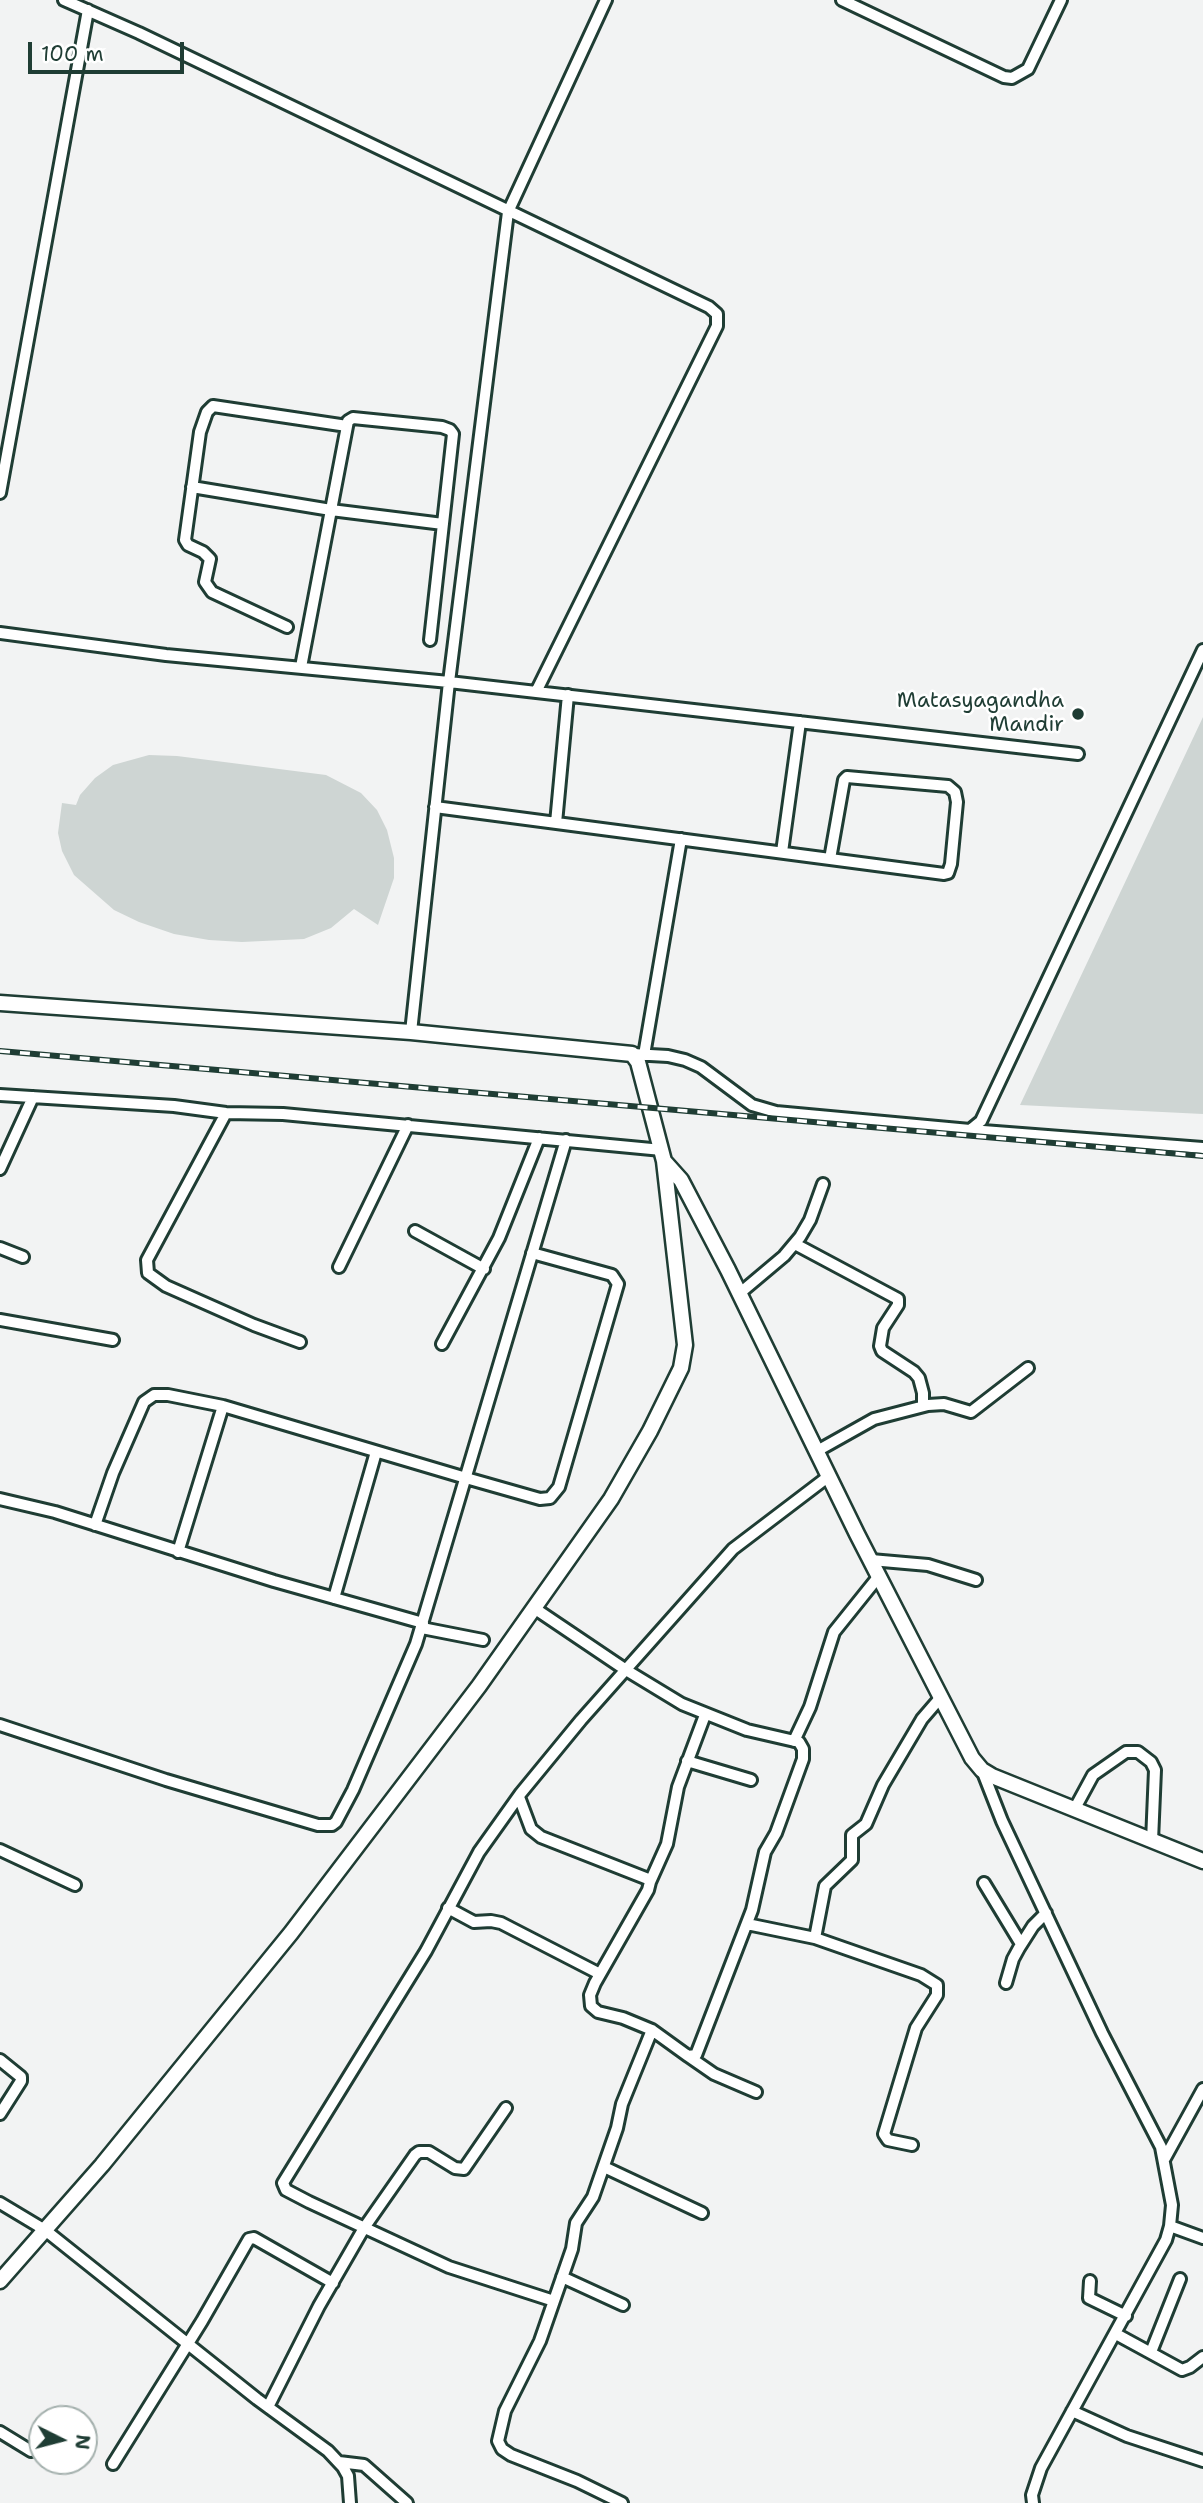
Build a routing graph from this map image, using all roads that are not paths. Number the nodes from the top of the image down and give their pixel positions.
1 (64, 0) edge
2 (606, 0) edge
3 (842, 0) edge
4 (1061, 0) edge
5 (89, 10) junction
6 (508, 212) junction
7 (347, 426) junction
8 (192, 487) junction
9 (0, 493) edge
10 (331, 510) junction
11 (443, 524) junction
12 (287, 627) dead end
13 (0, 633) edge
14 (430, 640) dead end
15 (1203, 650) edge
16 (301, 667) junction
17 (449, 682) junction
18 (536, 692) junction
19 (568, 695) junction
20 (800, 722) junction
21 (1078, 754) dead end
22 (435, 807) junction
23 (556, 823) junction
24 (681, 839) junction
25 (782, 852) junction
26 (830, 859) junction
27 (0, 1003) edge
28 (411, 1032) junction
29 (638, 1054) junction
30 (0, 1095) edge
31 (33, 1097) junction
32 (226, 1113) junction
33 (408, 1125) junction
34 (970, 1130) junction
35 (539, 1138) junction
36 (566, 1140) junction
37 (1203, 1148) edge
38 (663, 1156) junction
39 (0, 1169) edge
40 (823, 1184) dead end
41 (415, 1231) dead end
42 (794, 1244) junction
43 (0, 1248) edge
44 (532, 1253) junction
45 (23, 1257) dead end
46 (339, 1267) dead end
47 (484, 1269) junction
48 (740, 1293) junction
49 (0, 1320) edge
50 (113, 1340) dead end
51 (300, 1342) dead end
52 (442, 1344) dead end
53 (1028, 1368) dead end
54 (223, 1406) junction
55 (923, 1406) junction
56 (817, 1451) junction
57 (376, 1452) junction
58 (829, 1476) junction
59 (466, 1478) junction
60 (0, 1499) edge
61 (95, 1525) junction
62 (178, 1552) junction
63 (871, 1560) junction
64 (879, 1576) junction
65 (975, 1580) dead end
66 (334, 1598) junction
67 (534, 1608) junction
68 (423, 1625) junction
69 (484, 1640) dead end
70 (626, 1670) junction
71 (941, 1697) junction
72 (705, 1715) junction
73 (0, 1725) edge
74 (794, 1741) junction
75 (687, 1761) junction
76 (982, 1770) junction
77 (751, 1780) dead end
78 (519, 1797) junction
79 (1074, 1810) junction
80 (1152, 1841) junction
81 (0, 1850) edge
82 (1203, 1861) edge
83 (650, 1882) junction
84 (984, 1883) dead end
85 (75, 1885) dead end
86 (448, 1908) junction
87 (1046, 1913) junction
88 (747, 1924) junction
89 (815, 1938) junction
90 (1021, 1944) junction
91 (600, 1974) junction
92 (1006, 1983) dead end
93 (652, 2030) junction
94 (688, 2056) junction
95 (0, 2060) edge
96 (1203, 2089) edge
97 (756, 2092) dead end
98 (506, 2108) dead end
99 (0, 2114) edge
100 (912, 2145) dead end
101 (1164, 2158) junction
102 (604, 2166) junction
103 (0, 2203) edge
104 (702, 2213) dead end
105 (1170, 2226) junction
106 (364, 2228) junction
107 (45, 2230) junction
108 (1203, 2238) edge
109 (562, 2277) junction
110 (1180, 2279) dead end
111 (0, 2281) edge
112 (1090, 2281) dead end
113 (333, 2283) junction
114 (554, 2301) junction
115 (623, 2305) dead end
116 (1126, 2316) junction
117 (1116, 2333) junction
118 (187, 2344) junction
119 (1151, 2351) junction
120 (1203, 2357) edge
121 (268, 2407) junction
122 (1072, 2411) junction
123 (0, 2432) edge
124 (28, 2449) edge
125 (1203, 2461) edge
126 (339, 2462) junction
127 (113, 2464) dead end
128 (350, 2503) edge
129 (407, 2503) edge
130 (622, 2503) edge
131 (1033, 2503) edge

1 - 5 street
2 - 6 street
3 - 4 street
5 - 6 street
5 - 9 street
6 - 17 street
6 - 18 street
7 - 8 street
7 - 10 street
7 - 11 street
8 - 10 street
8 - 12 street
10 - 11 street
10 - 16 street
11 - 14 street
13 - 16 street
15 - 34 street
16 - 17 street
17 - 18 street
17 - 22 street
18 - 19 street
19 - 20 street
19 - 23 street
20 - 21 street
20 - 25 street
22 - 23 street
22 - 28 street
23 - 24 street
24 - 25 street
24 - 29 street
25 - 26 street
26 - 26 street
27 - 28 main road
28 - 29 main road
29 - 34 street
29 - 38 main road
30 - 31 street
31 - 32 street
31 - 39 street
32 - 33 street
32 - 51 street
33 - 35 street
33 - 46 street
34 - 37 street
35 - 36 street
35 - 47 street
36 - 38 street
36 - 44 street
38 - 48 main road
38 - 67 main road
40 - 42 street
41 - 47 street
42 - 48 street
42 - 55 street
43 - 45 street
44 - 59 street
44 - 59 street
47 - 52 street
48 - 56 main road
49 - 50 street
53 - 55 street
54 - 57 street
54 - 61 street
54 - 62 street
55 - 56 street
56 - 58 main road
57 - 59 street
57 - 66 street
58 - 63 main road
58 - 70 street
59 - 68 street
60 - 61 street
61 - 62 street
62 - 66 street
63 - 64 main road
63 - 65 street
64 - 71 main road
64 - 74 street
66 - 68 street
67 - 70 street
67 - 107 main road
68 - 69 street
68 - 73 street
70 - 72 street
70 - 78 street
71 - 76 main road
71 - 89 street
72 - 74 street
72 - 75 street
74 - 88 street
75 - 77 street
75 - 83 street
76 - 79 main road
76 - 87 street
78 - 83 street
78 - 86 street
79 - 80 main road
79 - 80 street
80 - 82 main road
81 - 85 street
83 - 91 street
84 - 90 street
86 - 91 street
86 - 106 street
87 - 90 street
87 - 101 street
88 - 89 street
88 - 94 street
89 - 100 street
90 - 92 street
91 - 93 street
93 - 94 street
93 - 102 street
94 - 97 street
95 - 99 street
96 - 101 street
98 - 106 street
101 - 105 street
102 - 104 street
102 - 109 street
103 - 107 street
105 - 108 street
105 - 116 street
106 - 113 street
106 - 114 street
107 - 111 main road
107 - 118 street
109 - 114 street
109 - 115 street
110 - 119 street
112 - 116 street
113 - 118 street
113 - 121 street
114 - 130 street
116 - 117 street
117 - 119 street
117 - 122 street
118 - 121 street
118 - 127 street
119 - 120 street
121 - 126 street
122 - 125 street
122 - 131 street
123 - 124 street
126 - 128 street
126 - 129 street

